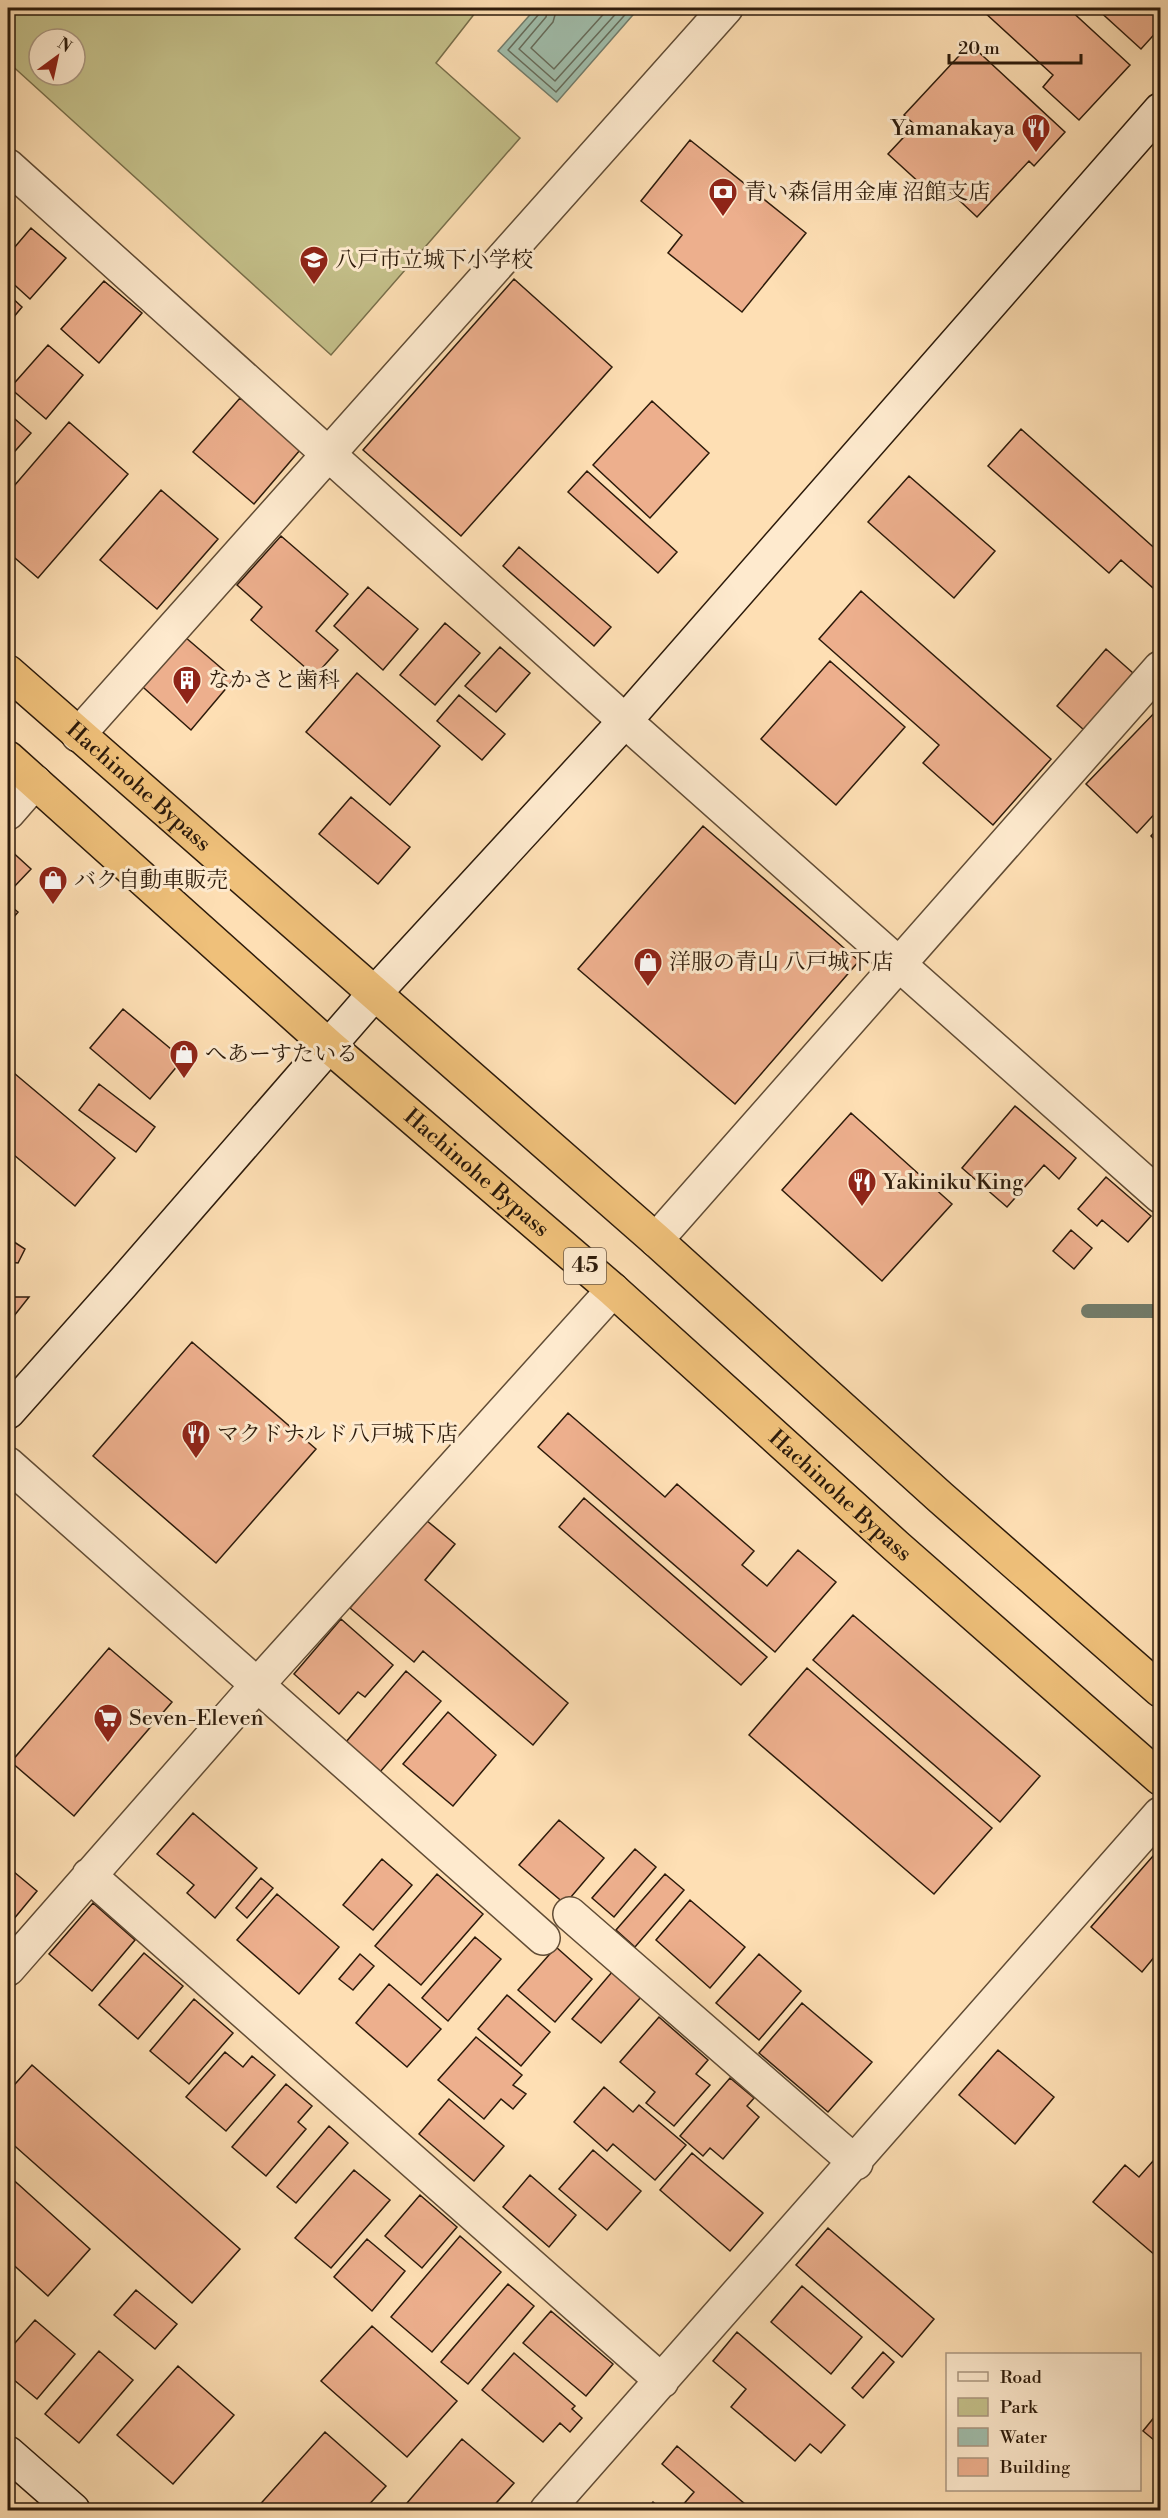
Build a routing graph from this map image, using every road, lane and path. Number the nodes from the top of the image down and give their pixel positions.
1 (726, 8) edge
2 (1161, 110) edge
3 (8, 166) edge
4 (330, 453) junction
5 (1161, 668) edge
6 (8, 672) edge
7 (625, 721) junction
8 (78, 735) junction
9 (8, 758) edge
10 (35, 782) junction
11 (8, 813) edge
12 (899, 963) junction
13 (374, 994) junction
14 (329, 1046) junction
15 (1161, 1196) edge
16 (656, 1240) junction
17 (613, 1290) junction
18 (8, 1412) edge
19 (8, 1464) edge
20 (258, 1684) junction
21 (1161, 1690) edge
22 (1161, 1778) edge
23 (1161, 1814) edge
24 (89, 1875) junction
25 (570, 1914) dead end
26 (543, 1938) dead end
27 (8, 1969) edge
28 (856, 2163) junction
29 (662, 2381) junction
30 (8, 2453) edge
31 (73, 2511) edge
32 (547, 2511) edge

1 - 4 street
2 - 7 street
3 - 4 street
4 - 7 street
4 - 8 street
5 - 12 street
6 - 8 highway, Hachinohe Bypass
7 - 12 street
7 - 13 street
8 - 13 highway, Hachinohe Bypass
9 - 10 highway, Hachinohe Bypass / 45
10 - 11 street
10 - 14 highway, Hachinohe Bypass / 45
12 - 15 street
12 - 16 street
13 - 14 street
13 - 16 highway, Hachinohe Bypass
14 - 17 highway, Hachinohe Bypass / 45
14 - 18 street
16 - 21 highway, Hachinohe Bypass
17 - 20 street
17 - 22 highway, Hachinohe Bypass / 45
19 - 20 street
20 - 24 street
20 - 26 street
23 - 28 street
24 - 27 street
24 - 29 street
25 - 28 street
28 - 29 street
29 - 32 street
30 - 31 street

